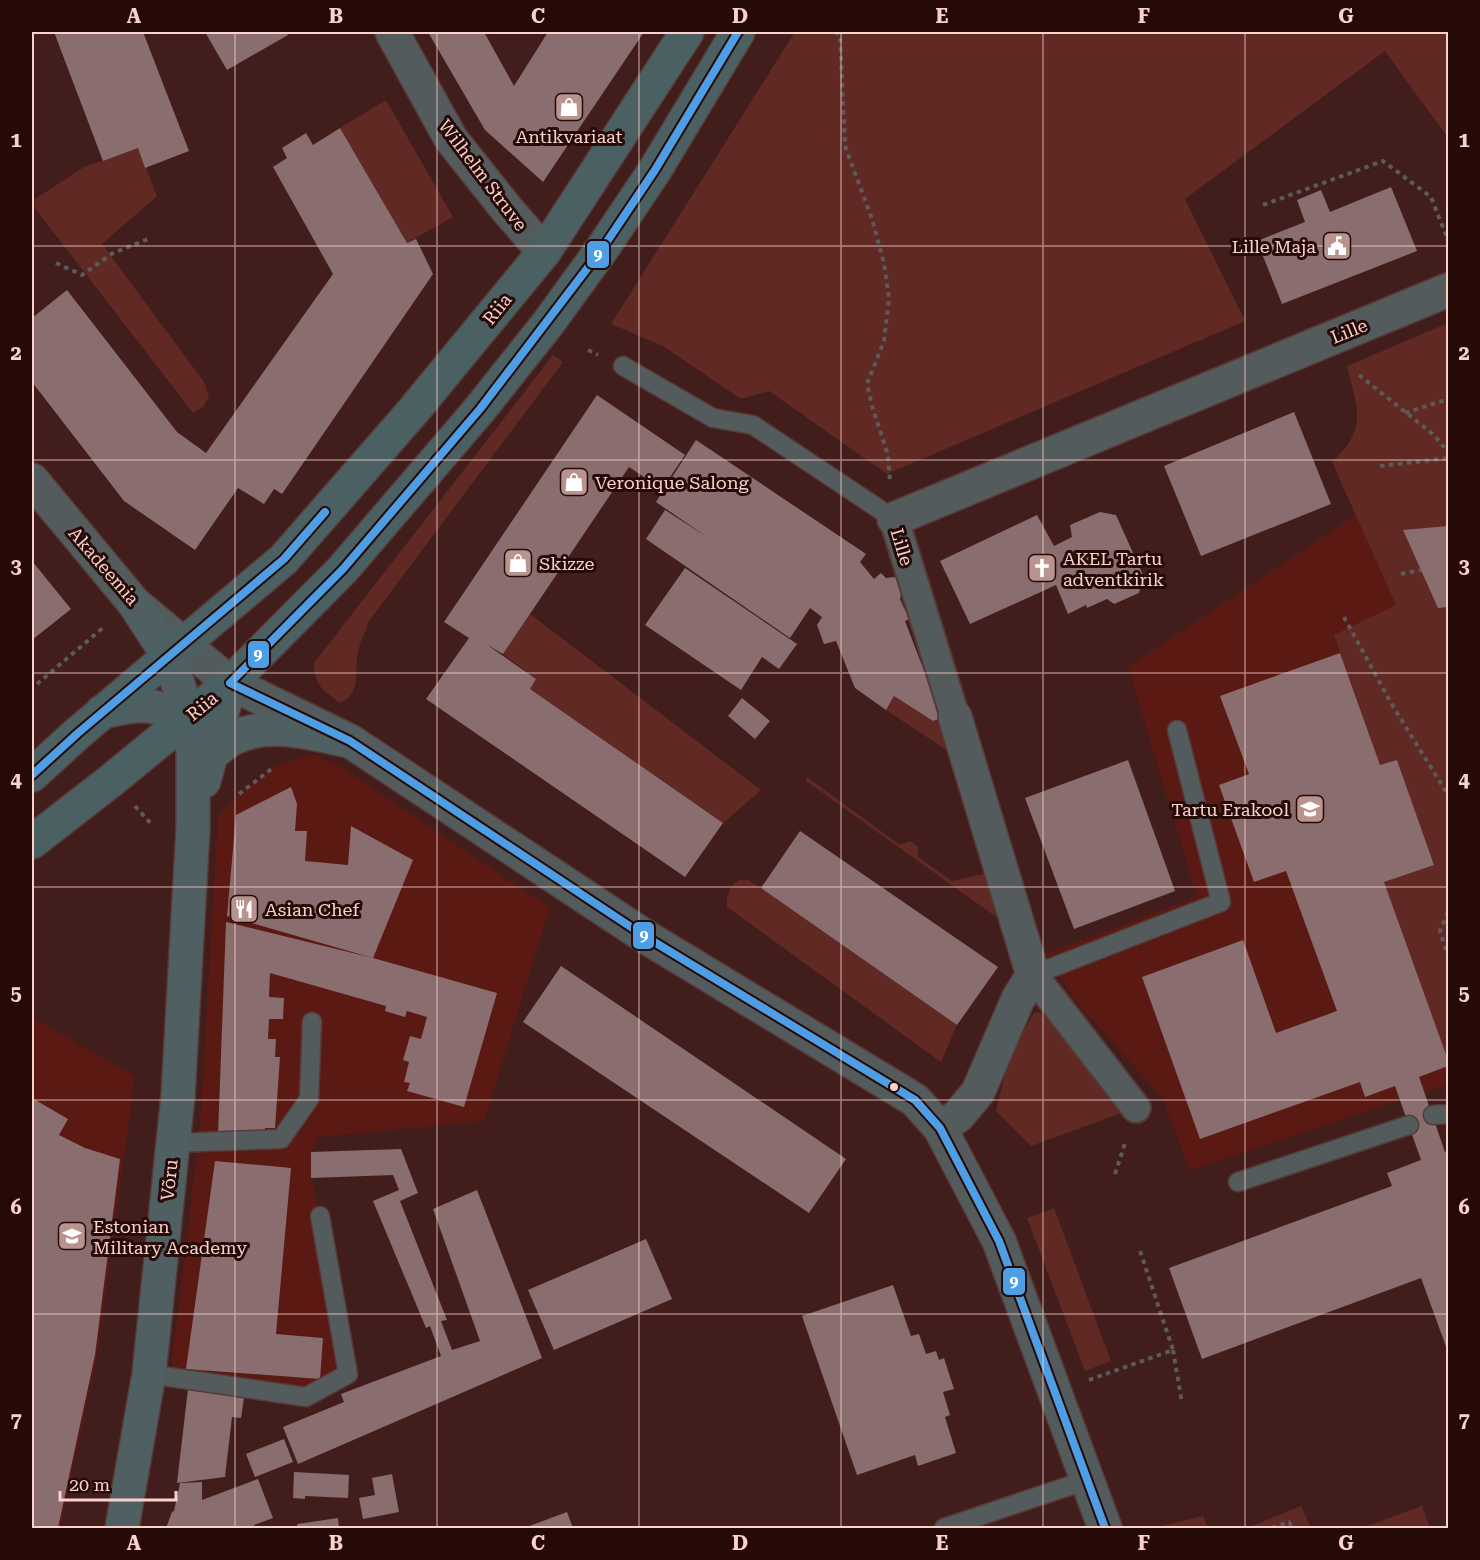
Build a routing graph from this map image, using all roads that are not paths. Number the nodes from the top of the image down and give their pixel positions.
1 (392, 32) edge
2 (687, 32) edge
3 (738, 32) edge
4 (544, 252) junction
5 (1449, 290) edge
6 (623, 366) dead end
7 (32, 480) edge
8 (894, 519) junction
9 (176, 651) junction
10 (230, 683) junction
11 (102, 712) junction
12 (956, 717) joint
13 (196, 729) junction
14 (1177, 730) dead end
15 (350, 741) junction
16 (32, 775) edge
17 (32, 842) edge
18 (1033, 975) junction
19 (312, 1022) dead end
20 (1136, 1108) dead end
21 (1409, 1125) dead end
22 (940, 1128) junction
23 (173, 1143) junction
24 (1238, 1182) dead end
25 (320, 1215) dead end
26 (149, 1374) junction
27 (1087, 1480) junction
28 (122, 1528) edge
29 (944, 1528) edge
30 (1105, 1528) edge

1 - 4 street, Wilhelm Struve
2 - 4 highway, Riia
3 - 10 highway, Riia
4 - 9 highway, Riia
5 - 8 street, Lille
6 - 8 lane
7 - 9 street, Akadeemia
8 - 12 street, Lille
9 - 10 street, Akadeemia
9 - 11 highway, Riia
9 - 13 main road
10 - 13 highway, Riia
10 - 13 main road, Võru
10 - 15 street, Akadeemia
11 - 13 main road
11 - 16 highway, Riia
12 - 18 street, Lille
13 - 15 main road
13 - 17 highway, Riia
13 - 23 main road, Võru
14 - 18 lane
15 - 22 street, Akadeemia
18 - 20 street
18 - 22 street
19 - 23 lane
21 - 24 lane
22 - 27 street, Akadeemia
23 - 26 main road, Võru
25 - 26 lane
26 - 28 main road, Võru
27 - 29 lane
27 - 30 street, Akadeemia

